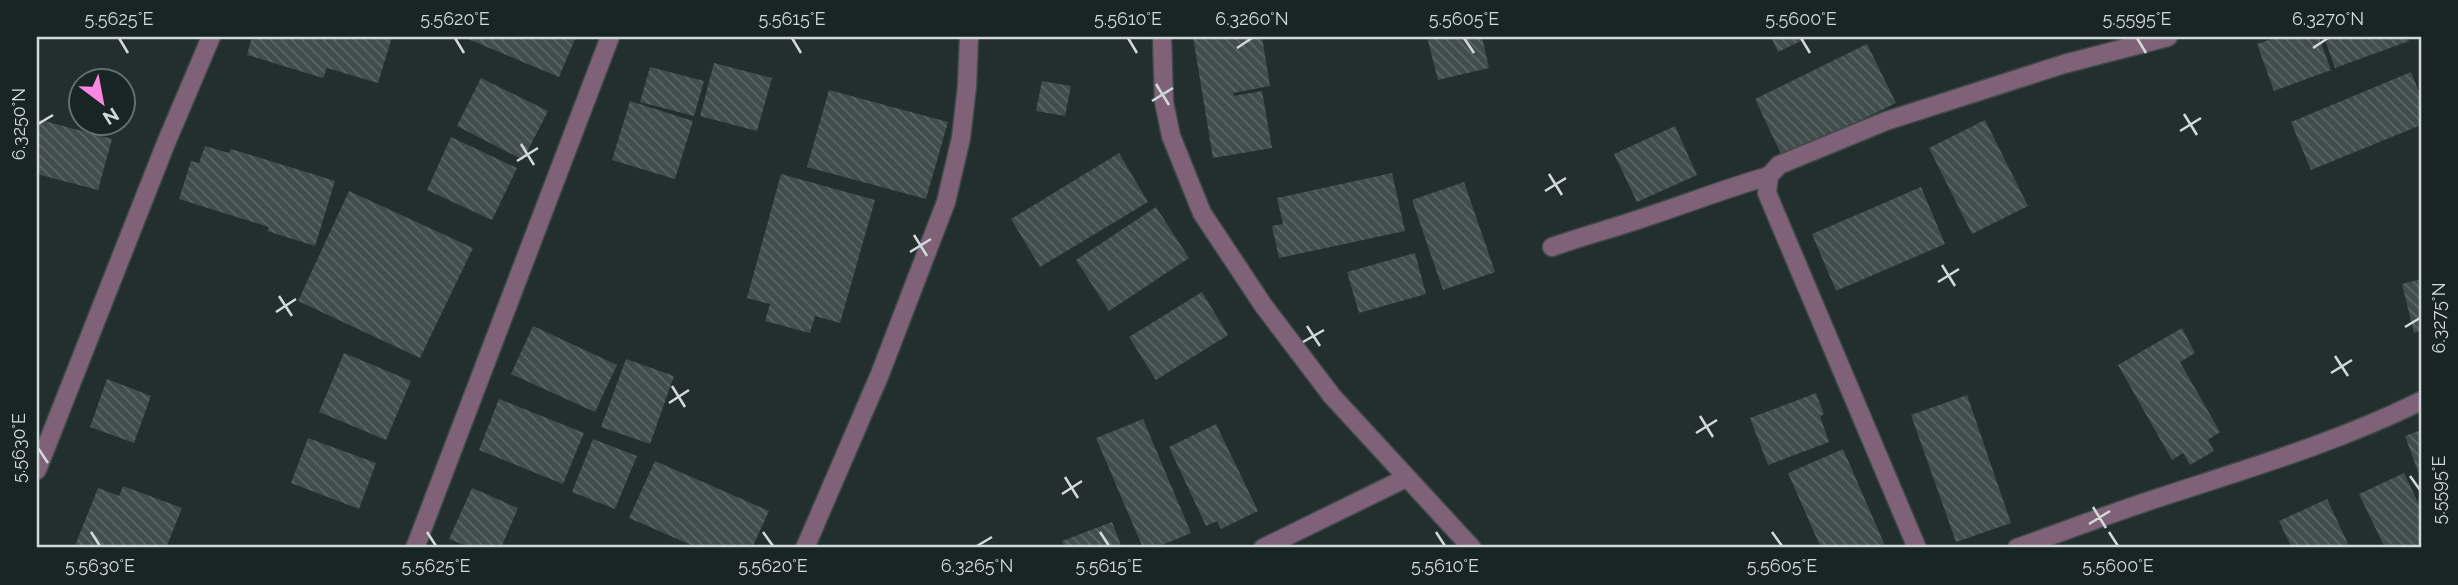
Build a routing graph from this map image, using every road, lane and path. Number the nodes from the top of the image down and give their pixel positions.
1 (211, 37) edge
2 (610, 37) edge
3 (969, 37) edge
4 (1162, 37) edge
5 (2168, 37) edge
6 (1769, 176) junction
7 (1552, 247) dead end
8 (2421, 401) edge
9 (37, 470) edge
10 (1406, 478) junction
11 (415, 548) edge
12 (805, 548) edge
13 (1263, 548) edge
14 (1472, 548) edge
15 (1917, 548) edge
16 (2017, 548) edge

1 - 9 street
2 - 11 street
3 - 12 street
4 - 10 street
5 - 6 street
6 - 7 street
6 - 15 street
8 - 16 street
10 - 13 street
10 - 14 street

